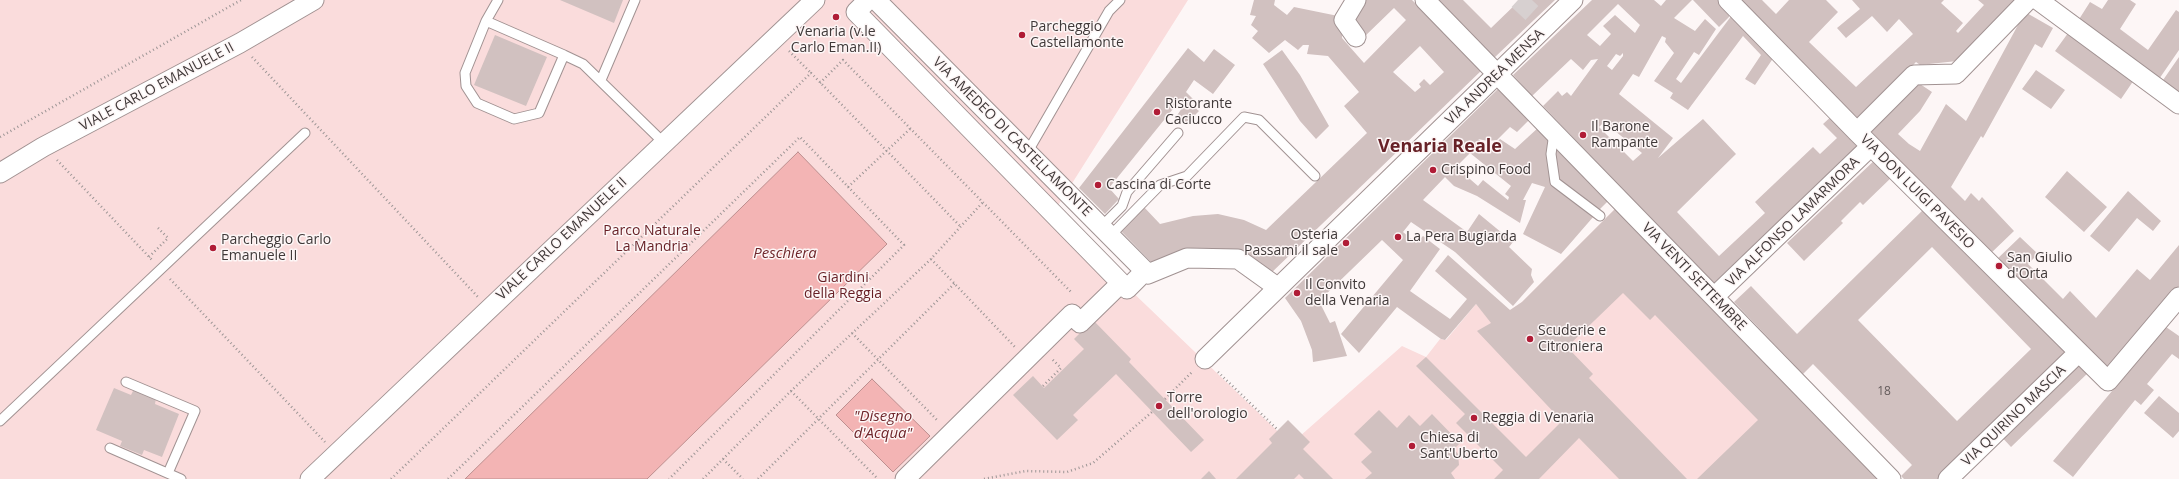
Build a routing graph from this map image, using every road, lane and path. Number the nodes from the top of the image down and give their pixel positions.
1 (241, 0) edge
2 (314, 0) edge
3 (498, 0) edge
4 (635, 0) edge
5 (815, 0) edge
6 (868, 0) edge
7 (876, 0) edge
8 (1120, 0) edge
9 (1356, 0) edge
10 (1425, 0) edge
11 (1573, 0) edge
12 (1728, 0) edge
13 (2028, 0) edge
14 (2038, 0) edge
15 (486, 21) junction
16 (1356, 37) dead end
17 (240, 43) junction
18 (789, 52) dead end
19 (564, 55) junction
20 (811, 73) junction
21 (1497, 74) junction
22 (601, 80) junction
23 (820, 83) junction
24 (2179, 104) edge
25 (911, 128) junction
26 (1856, 132) junction
27 (305, 133) dead end
28 (1554, 133) junction
29 (1178, 134) dead end
30 (0, 137) edge
31 (664, 143) junction
32 (1871, 146) junction
33 (43, 147) junction
34 (886, 152) junction
35 (1027, 153) junction
36 (0, 173) edge
37 (1314, 176) dead end
38 (848, 187) junction
39 (984, 201) junction
40 (1600, 216) dead end
41 (960, 226) junction
42 (158, 228) dead end
43 (1105, 232) junction
44 (149, 257) junction
45 (931, 259) junction
46 (160, 269) junction
47 (1146, 273) junction
48 (955, 283) junction
49 (1121, 283) junction
50 (1277, 287) junction
51 (1071, 292) dead end
52 (1714, 297) junction
53 (2179, 297) edge
54 (489, 309) junction
55 (852, 333) junction
56 (2079, 352) junction
57 (1026, 358) junction
58 (879, 359) junction
59 (1205, 359) junction
60 (1061, 368) dead end
61 (126, 382) dead end
62 (1043, 386) dead end
63 (791, 391) junction
64 (1165, 399) dead end
65 (1152, 412) dead end
66 (818, 417) junction
67 (0, 421) edge
68 (1278, 430) dead end
69 (951, 434) junction
70 (110, 448) dead end
71 (337, 454) junction
72 (723, 459) junction
73 (168, 473) junction
74 (181, 479) edge
75 (310, 479) edge
76 (391, 479) edge
77 (448, 479) edge
78 (669, 479) edge
79 (703, 479) edge
80 (743, 479) edge
81 (758, 479) edge
82 (878, 479) edge
83 (904, 479) edge
84 (984, 479) edge
85 (1891, 479) edge
86 (1948, 479) edge

1 - 30 path
2 - 17 street, VIALE CARLO EMANUELE II
3 - 15 lane
4 - 22 lane
5 - 31 street, VIALE CARLO EMANUELE II
6 - 49 street
7 - 35 street, VIA AMEDEO DI CASTELLAMONTE
8 - 35 lane
9 - 16 street
10 - 21 street, VIA VENTI SETTEMBRE
11 - 21 street, VIA ANDREA MENSA
12 - 26 street, VIA DON LUIGI PAVESIO
13 - 26 street
14 - 24 street
15 - 19 lane
15 - 19 lane
17 - 33 street, VIALE CARLO EMANUELE II
17 - 54 path
18 - 20 path
19 - 22 lane
20 - 23 path
20 - 76 path
21 - 28 street, VIA VENTI SETTEMBRE
21 - 50 street, VIA ANDREA MENSA
22 - 31 lane
23 - 25 path
23 - 34 path
25 - 34 path
25 - 39 path
26 - 32 street, VIA DON LUIGI PAVESIO
27 - 46 lane
28 - 40 lane
28 - 52 street, VIA VENTI SETTEMBRE
29 - 43 lane
31 - 54 street, VIALE CARLO EMANUELE II
32 - 52 street, VIA ALFONSO LAMARMORA
32 - 56 street, VIA DON LUIGI PAVESIO
33 - 36 street, VIALE CARLO EMANUELE II
33 - 44 path
34 - 38 path
34 - 41 path
35 - 43 street, VIA AMEDEO DI CASTELLAMONTE
37 - 43 lane
38 - 77 path
38 - 78 path
39 - 41 path
39 - 51 path
41 - 45 path
42 - 44 path
43 - 47 street, VIA AMEDEO DI CASTELLAMONTE
44 - 46 path
45 - 48 path
45 - 55 path
46 - 67 lane
46 - 71 path
47 - 49 street
47 - 50 street
48 - 57 path
48 - 58 path
49 - 57 street
50 - 59 street, VIA ANDREA MENSA
52 - 85 street, VIA VENTI SETTEMBRE
53 - 56 street, VIA DON LUIGI PAVESIO
54 - 71 street, VIALE CARLO EMANUELE II
55 - 58 path
55 - 63 path
56 - 86 street, VIA QUIRINO MASCIA
57 - 69 street
58 - 66 path
58 - 69 path
59 - 64 path
59 - 68 path
60 - 62 path
61 - 73 lane
63 - 66 path
63 - 72 path
65 - 84 path
66 - 81 path
66 - 82 path
69 - 83 street
70 - 73 lane
71 - 75 street, VIALE CARLO EMANUELE II
72 - 79 path
72 - 80 path
73 - 74 lane

